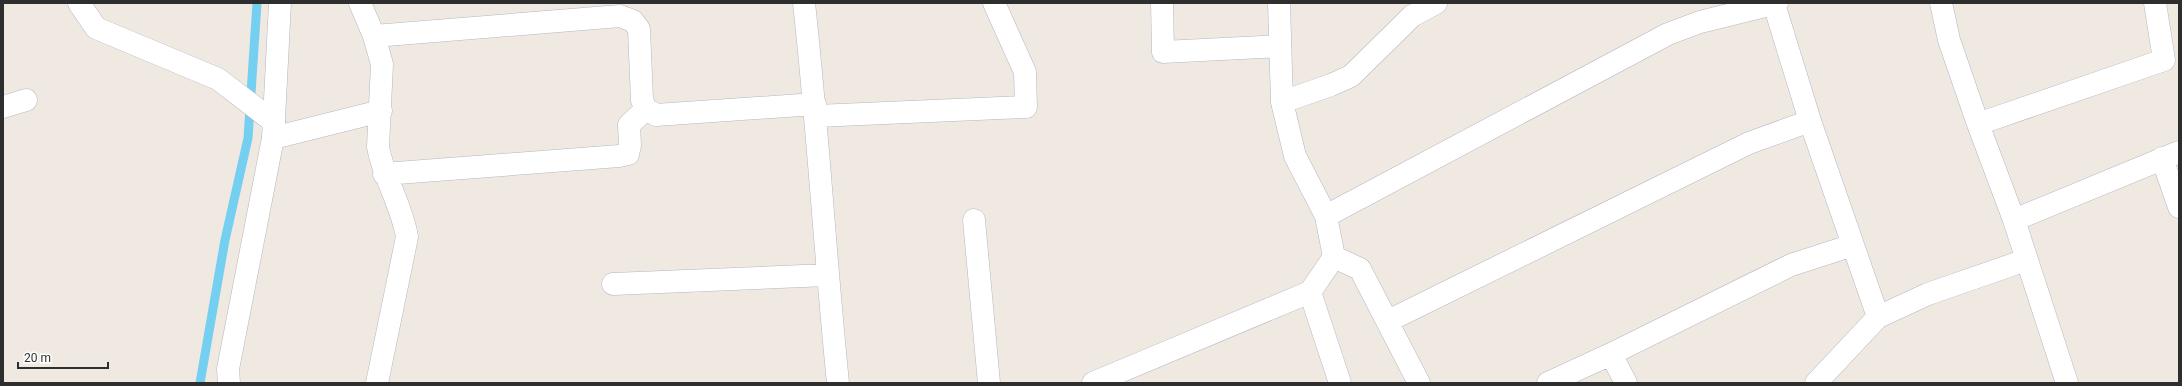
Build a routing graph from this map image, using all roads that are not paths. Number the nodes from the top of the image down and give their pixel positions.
1 (79, 3) edge
2 (280, 3) edge
3 (360, 3) edge
4 (804, 3) edge
5 (994, 3) edge
6 (1162, 3) edge
7 (1279, 3) edge
8 (1776, 3) edge
9 (1941, 3) edge
10 (2155, 3) edge
11 (1432, 4) edge
12 (374, 36) junction
13 (1280, 46) junction
14 (26, 100) dead end
15 (1282, 102) junction
16 (3, 107) edge
17 (646, 110) junction
18 (816, 110) junction
19 (381, 111) junction
20 (1810, 121) junction
21 (1978, 124) junction
22 (273, 130) junction
23 (2170, 155) edge
24 (384, 174) junction
25 (2179, 206) edge
26 (1326, 216) junction
27 (974, 220) dead end
28 (2014, 220) junction
29 (1853, 245) junction
30 (1334, 257) junction
31 (2026, 260) junction
32 (827, 275) junction
33 (613, 284) dead end
34 (1310, 292) junction
35 (1878, 317) junction
36 (1388, 322) junction
37 (1611, 354) junction
38 (1821, 380) edge
39 (229, 383) edge
40 (377, 383) edge
41 (838, 383) edge
42 (989, 383) edge
43 (1093, 383) edge
44 (1340, 383) edge
45 (1418, 383) edge
46 (1548, 383) edge
47 (1626, 383) edge
48 (2067, 383) edge

1 - 22 street
2 - 22 street
3 - 12 street
4 - 18 street
5 - 18 street
6 - 13 street
7 - 13 street
8 - 20 street
8 - 26 street
9 - 21 street
10 - 21 street
11 - 15 street
12 - 17 street
12 - 19 street
13 - 15 street
14 - 16 street
15 - 26 street
17 - 18 street
17 - 24 street
18 - 32 street
19 - 22 street
19 - 24 street
20 - 29 street
20 - 36 street
21 - 28 street
22 - 39 street
23 - 25 street
23 - 28 street
24 - 40 street
26 - 30 street
27 - 42 street
28 - 31 street
29 - 35 street
29 - 37 street
30 - 34 street
30 - 36 street
31 - 35 street
31 - 48 street
32 - 33 street
32 - 41 street
34 - 43 street
34 - 44 street
35 - 38 street
36 - 45 street
37 - 46 street
37 - 47 street

